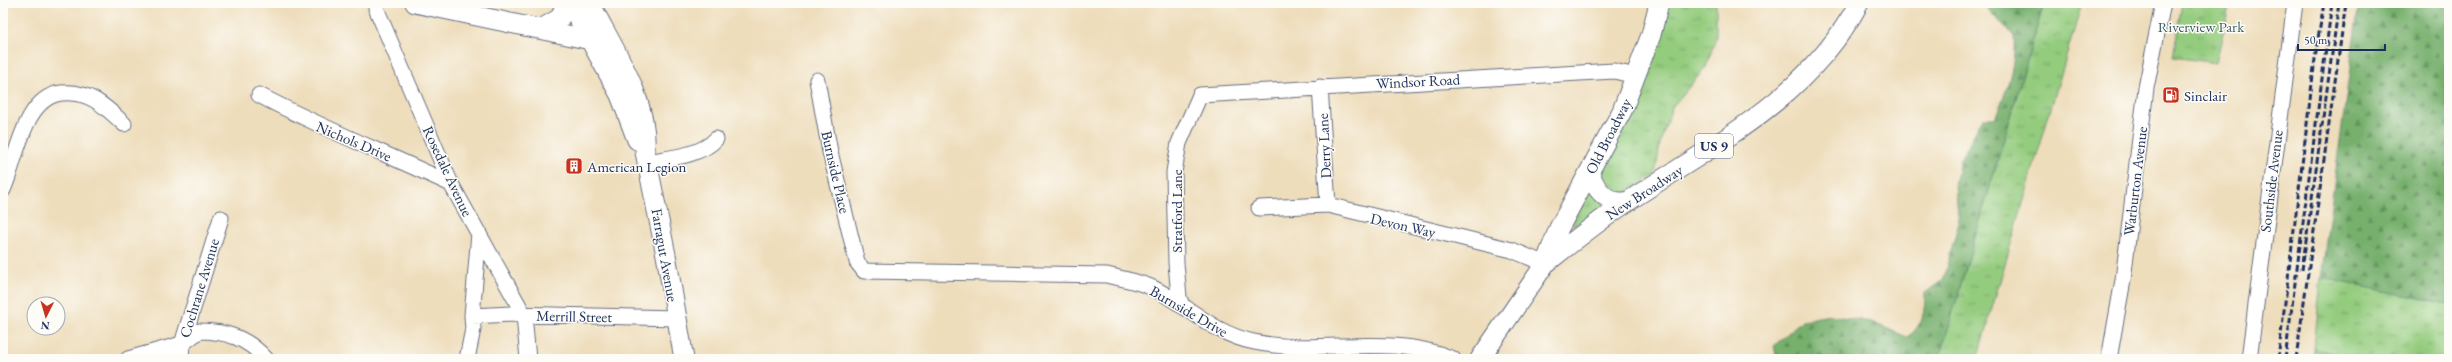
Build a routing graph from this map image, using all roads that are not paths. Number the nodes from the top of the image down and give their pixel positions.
1 (377, 3) edge
2 (415, 3) edge
3 (566, 3) edge
4 (570, 3) edge
5 (590, 3) edge
6 (1659, 3) edge
7 (1859, 3) edge
8 (2163, 3) edge
9 (2296, 3) edge
10 (541, 29) junction
11 (590, 40) junction
12 (609, 41) junction
13 (1636, 76) junction
14 (817, 80) dead end
15 (1320, 87) junction
16 (259, 95) dead end
17 (1200, 95) joint
18 (124, 124) dead end
19 (716, 139) dead end
20 (646, 157) junction
21 (1590, 173) junction
22 (451, 184) junction
23 (3, 190) edge
24 (1629, 201) junction
25 (1328, 205) junction
26 (1259, 208) dead end
27 (221, 218) dead end
28 (479, 233) junction
29 (856, 262) joint
30 (1545, 264) junction
31 (1182, 306) junction
32 (524, 315) junction
33 (472, 316) junction
34 (676, 318) junction
35 (182, 344) junction
36 (128, 359) edge
37 (181, 359) edge
38 (266, 359) edge
39 (467, 359) edge
40 (528, 359) edge
41 (684, 359) edge
42 (1453, 359) edge
43 (1480, 359) edge
44 (2109, 359) edge
45 (2248, 359) edge

1 - 22 street, Rosedale Avenue
2 - 10 main road
3 - 10 main road
4 - 11 main road, Farragut Avenue
5 - 12 main road, Farragut Avenue
6 - 13 main road, Old Broadway / US 9
7 - 24 main road, New Broadway / US 9
8 - 44 street, Warburton Avenue
9 - 45 street, Southside Avenue
10 - 11 main road
11 - 12 main road
11 - 20 main road, Farragut Avenue
12 - 20 main road, Farragut Avenue
13 - 15 street, Windsor Road
13 - 21 main road, Old Broadway / US 9
14 - 29 street, Burnside Place
15 - 17 street, Windsor Road
15 - 25 street, Derry Lane
16 - 22 street, Nichols Drive
17 - 31 street, Stratford Lane
18 - 23 street
19 - 20 street
20 - 34 main road, Farragut Avenue
21 - 24 main road
21 - 30 main road, Old Broadway / US 9
22 - 28 street, Rosedale Avenue
24 - 30 main road, New Broadway / US 9
25 - 26 street, Devon Way
25 - 30 street, Devon Way
27 - 35 street, Cochrane Avenue
28 - 32 street, Rosedale Avenue
28 - 33 street
29 - 31 street, Burnside Drive
30 - 43 main road, US 9
31 - 42 street, Burnside Drive
32 - 33 street, Merrill Street
32 - 34 street, Merrill Street
32 - 40 street, Rosedale Avenue
33 - 39 street
34 - 41 main road, Farragut Avenue
35 - 36 street
35 - 37 street, Cochrane Avenue
35 - 38 street

